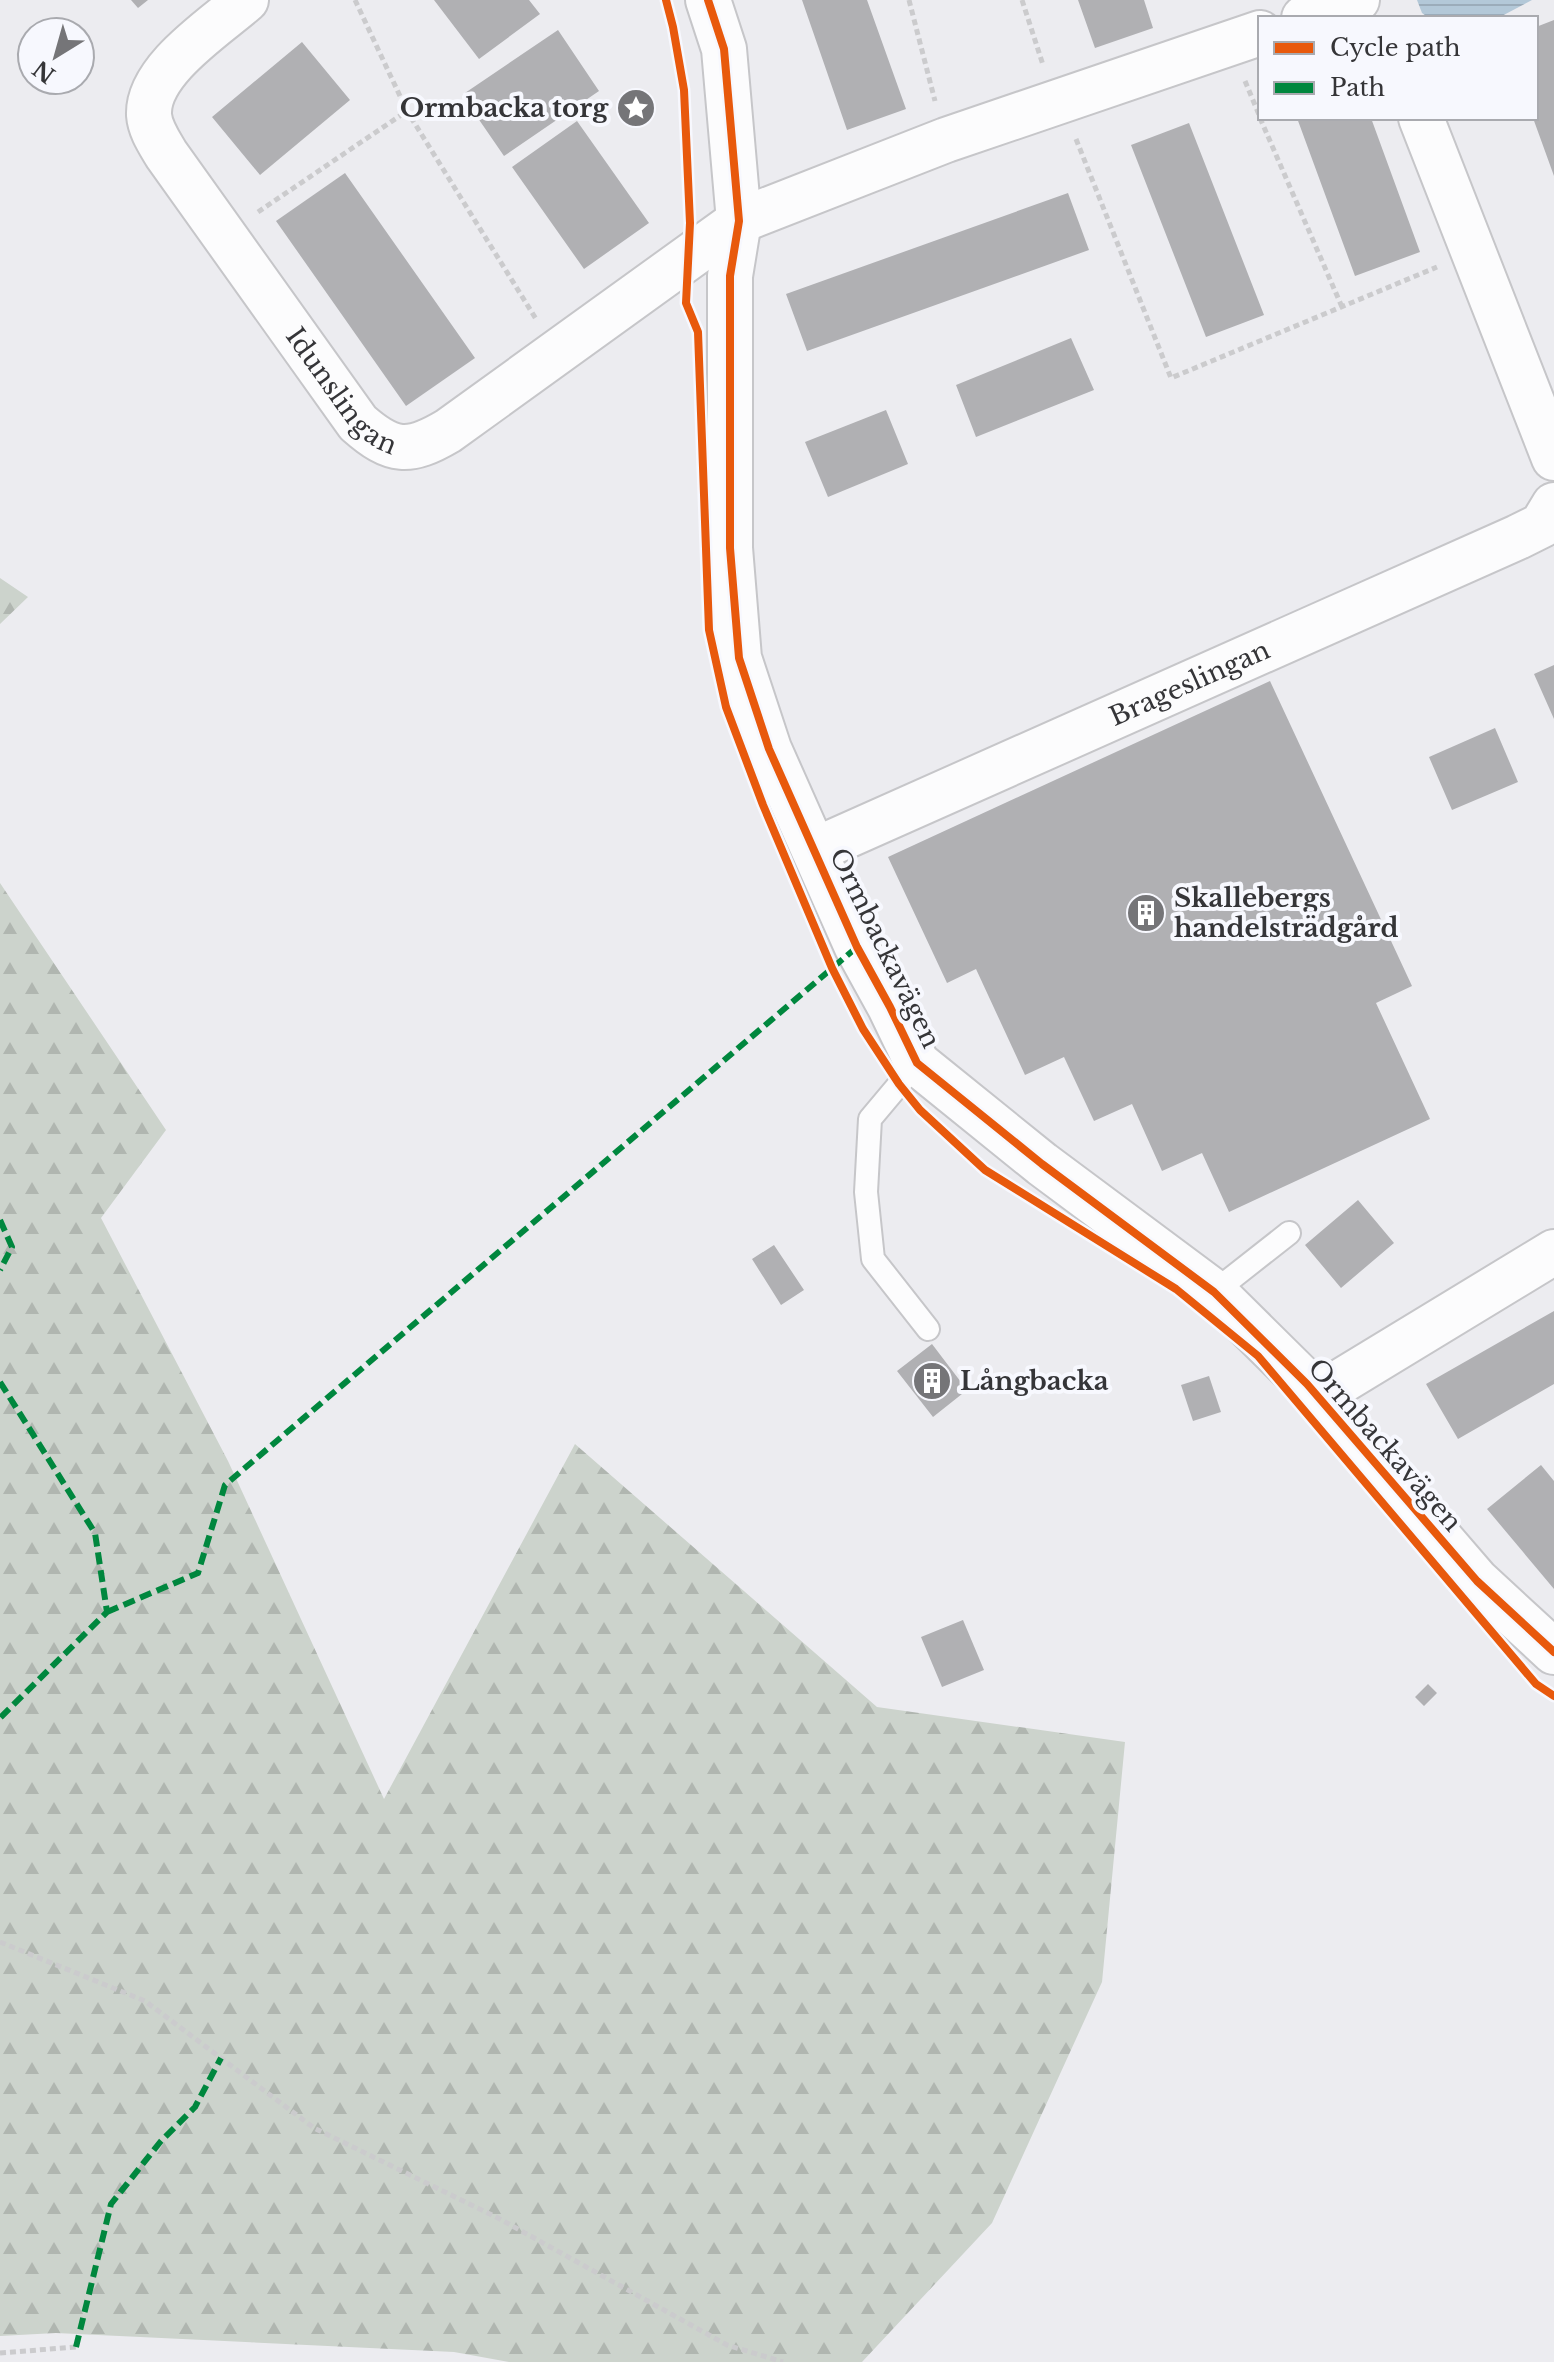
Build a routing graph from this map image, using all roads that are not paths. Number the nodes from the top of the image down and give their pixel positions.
1 (246, 0) edge
2 (708, 0) edge
3 (1357, 0) edge
4 (1310, 16) edge
5 (1258, 34) edge
6 (1422, 120) edge
7 (739, 221) junction
8 (1554, 458) edge
9 (1553, 510) edge
10 (815, 850) junction
11 (917, 1063) junction
12 (1289, 1233) dead end
13 (1554, 1252) edge
14 (1214, 1292) junction
15 (928, 1329) dead end
16 (1317, 1396) junction
17 (1554, 1652) edge

1 - 7 street, Idunslingan
2 - 7 street, Ormbackavägen
3 - 4 street
5 - 7 street
6 - 8 street
7 - 10 street, Ormbackavägen
9 - 10 street, Brageslingan
10 - 11 street, Ormbackavägen
11 - 14 street, Ormbackavägen
11 - 15 lane
12 - 14 lane
13 - 16 street
14 - 16 street, Ormbackavägen
16 - 17 street, Ormbackavägen

